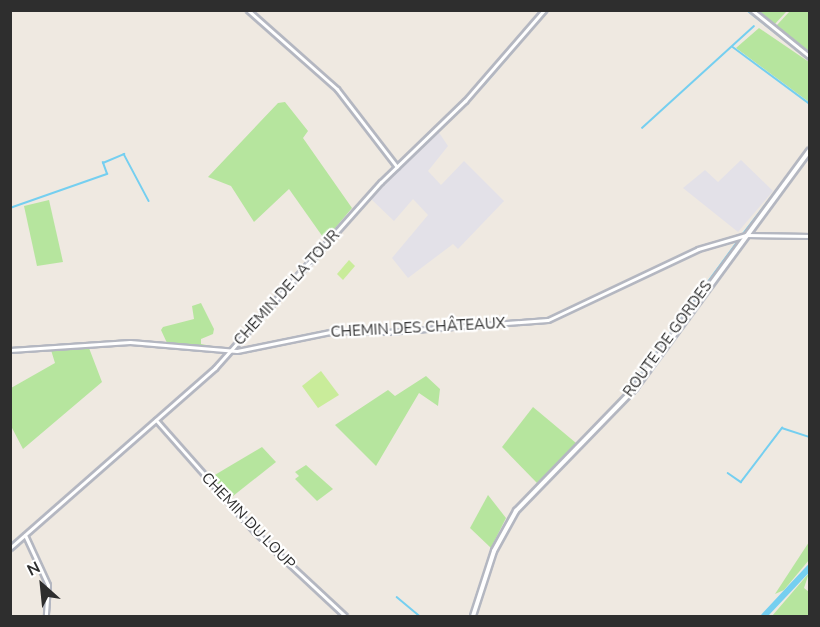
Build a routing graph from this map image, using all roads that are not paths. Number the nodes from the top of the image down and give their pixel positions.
1 (248, 10) edge
2 (544, 10) edge
3 (752, 10) edge
4 (810, 57) edge
5 (810, 150) edge
6 (397, 168) junction
7 (746, 234) junction
8 (810, 236) edge
9 (10, 350) edge
10 (230, 351) junction
11 (156, 420) junction
12 (26, 535) junction
13 (10, 548) edge
14 (46, 616) edge
15 (345, 616) edge
16 (473, 616) edge

1 - 6 street
2 - 6 street, CHEMIN DE LA TOUR
3 - 4 street
5 - 7 street, ROUTE DE GORDES
6 - 10 street, CHEMIN DE LA TOUR
7 - 8 street, CHEMIN DES CHÂTEAUX
7 - 10 street, CHEMIN DES CHÂTEAUX
7 - 16 street, ROUTE DE GORDES
9 - 10 street, CHEMIN DES CHÂTEAUX
10 - 11 street, CHEMIN DE LA TOUR
11 - 12 street, CHEMIN DE LA TOUR
11 - 15 street, CHEMIN DU LOUP
12 - 13 street, CHEMIN DE LA TOUR
12 - 14 street

